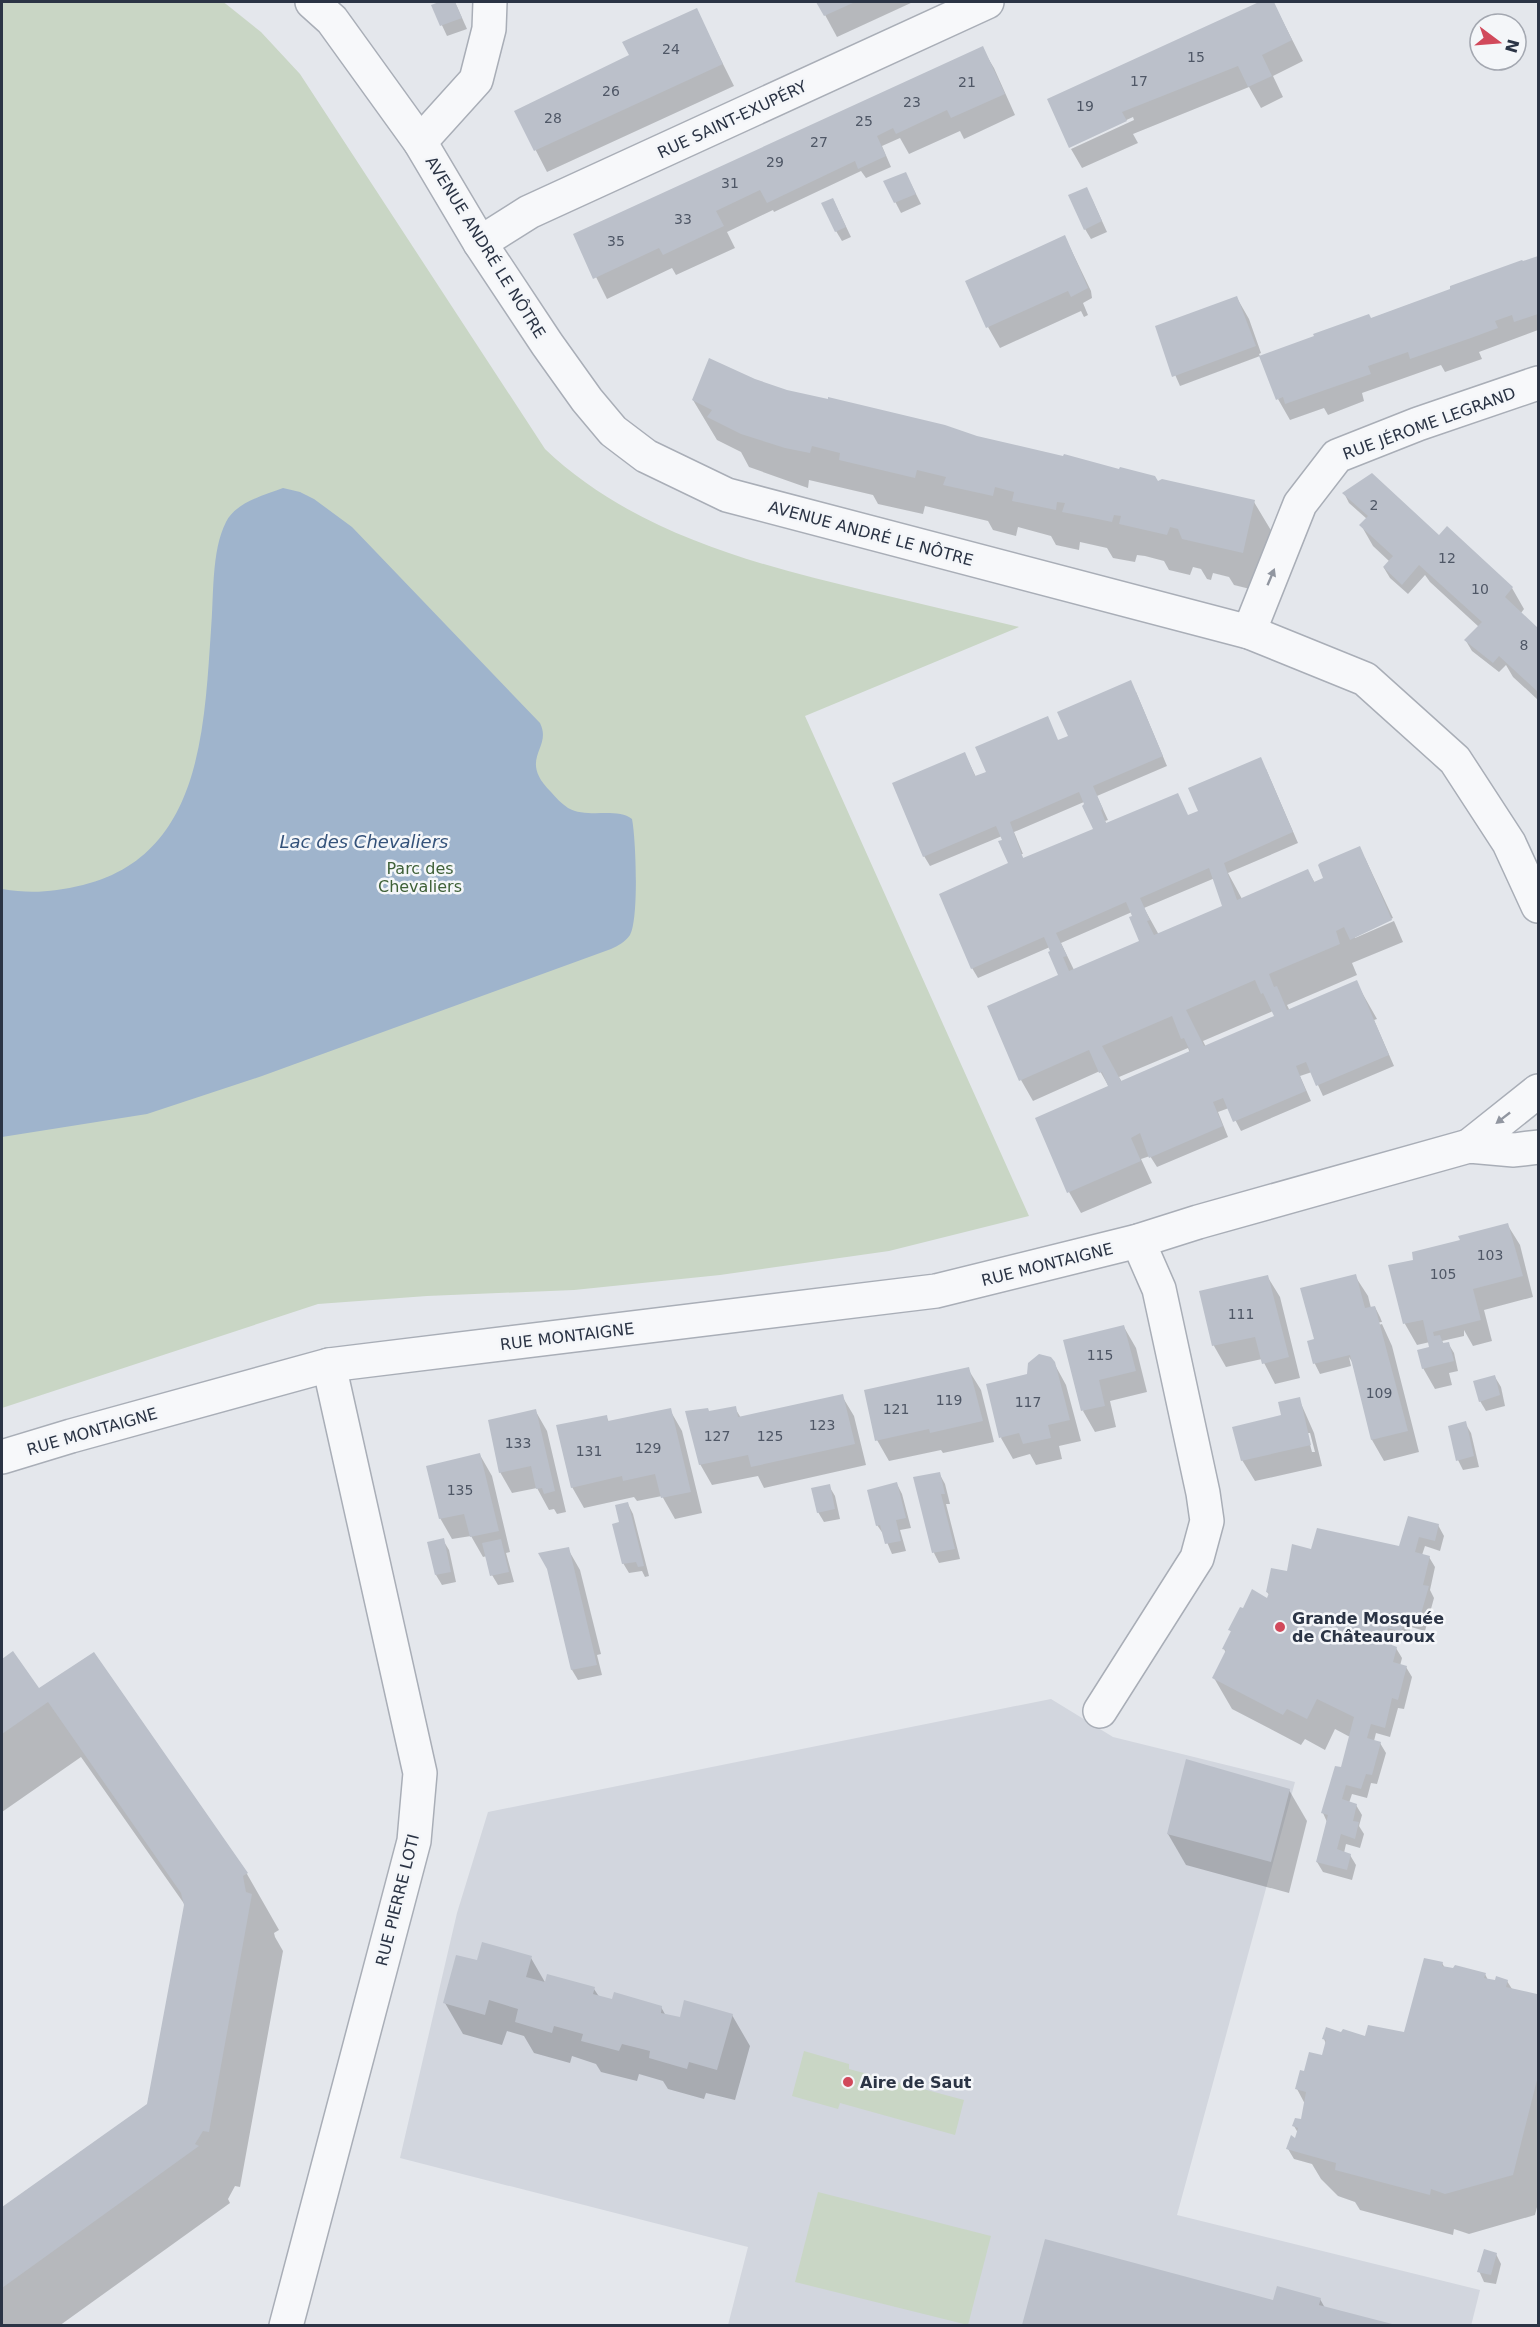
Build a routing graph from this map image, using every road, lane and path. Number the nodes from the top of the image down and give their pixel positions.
1 (312, 2) edge
2 (490, 2) edge
3 (987, 2) edge
4 (420, 142) junction
5 (480, 243) junction
6 (1539, 383) edge
7 (1249, 632) junction
8 (1539, 906) edge
9 (1539, 1091) edge
10 (1469, 1146) junction
11 (1539, 1147) edge
12 (1138, 1241) junction
13 (329, 1365) junction
14 (2, 1457) edge
15 (1100, 1711) dead end
16 (286, 2325) edge

1 - 4 street, AVENUE ANDRÉ LE NÔTRE
2 - 4 street
3 - 5 street, RUE SAINT-EXUPÉRY
4 - 5 street, AVENUE ANDRÉ LE NÔTRE
5 - 7 street, AVENUE ANDRÉ LE NÔTRE
7 -> 6 street, RUE JÉROME LEGRAND
7 - 8 street, AVENUE ANDRÉ LE NÔTRE
9 -> 10 street, RUE MONTAIGNE
10 - 11 street, RUE MONTAIGNE
10 - 12 street, RUE MONTAIGNE
12 - 13 street, RUE MONTAIGNE
12 - 15 street
13 - 14 street, RUE MONTAIGNE
13 - 16 street, RUE PIERRE LOTI

